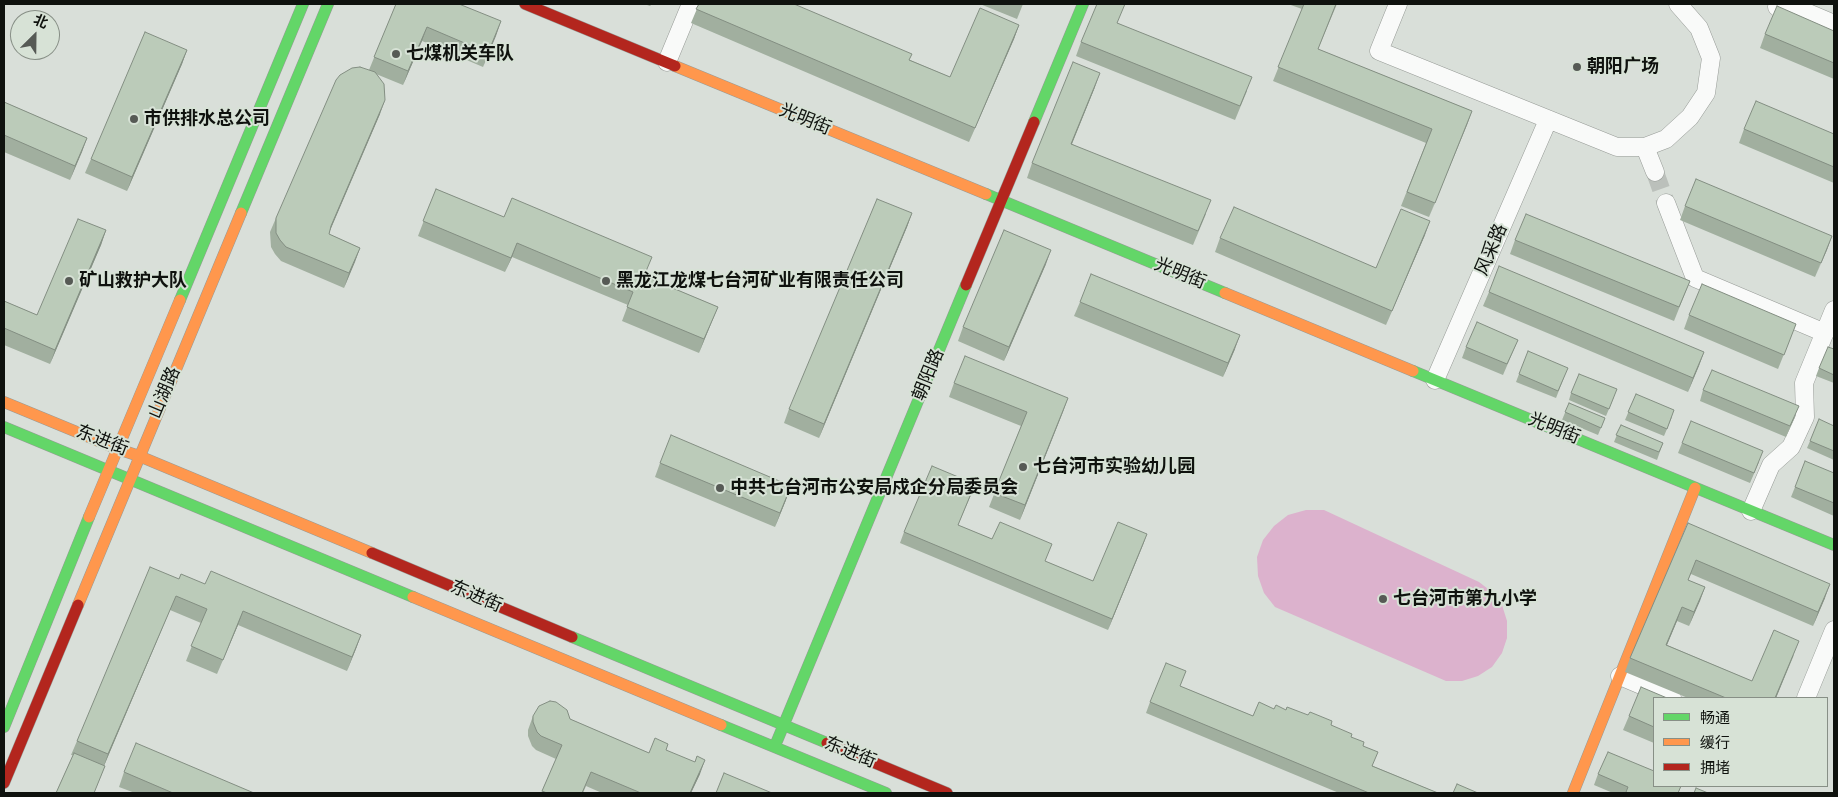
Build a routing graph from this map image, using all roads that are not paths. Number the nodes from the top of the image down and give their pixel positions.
1 (303, 4) edge
2 (328, 4) edge
3 (525, 4) edge
4 (691, 4) edge
5 (1083, 4) edge
6 (1398, 4) edge
7 (1678, 4) edge
8 (1777, 7) edge
9 (1834, 24) edge
10 (667, 62) junction
11 (1548, 120) junction
12 (1645, 148) junction
13 (1654, 172) tunnel mouth
14 (1001, 201) junction
15 (1666, 203) tunnel mouth
16 (1834, 310) edge
17 (1825, 333) junction
18 (1436, 380) junction
19 (4, 402) edge
20 (4, 427) edge
21 (118, 449) junction
22 (138, 456) junction
23 (108, 470) junction
24 (130, 480) junction
25 (1696, 488) junction
26 (1751, 510) junction
27 (1834, 545) edge
28 (1834, 630) edge
29 (1620, 676) junction
30 (1670, 697) edge
31 (1806, 697) edge
32 (784, 726) junction
33 (4, 727) edge
34 (775, 747) junction
35 (4, 783) edge
36 (886, 793) edge
37 (947, 793) edge
38 (1573, 793) edge

1 - 21 main road, 山湖路
2 - 22 main road, 山湖路
3 - 10 main road, 光明街
4 - 10 street
5 - 14 main road, 朝阳路
6 - 11 street
7 - 12 street
8 - 9 street
10 - 14 main road, 光明街
11 - 12 street
11 - 18 street, 风采路
12 - 13 street
14 - 18 main road, 光明街
14 - 32 main road, 朝阳路
15 - 17 street
16 - 17 street
17 - 26 street
18 - 25 main road, 光明街
19 - 21 main road, 东进街
20 - 23 main road, 东进街
21 - 22 main road, 东进街
21 - 23 main road, 山湖路
22 - 24 main road, 山湖路
22 - 32 main road, 东进街
23 - 24 main road, 东进街
23 - 33 main road, 山湖路
24 - 34 main road, 东进街
24 - 35 main road, 山湖路
25 - 26 main road, 光明街
25 - 29 main road
26 - 27 main road, 光明街
28 - 31 street
29 - 30 street
29 - 38 main road
32 - 34 main road, 朝阳路
32 - 37 main road, 东进街
34 - 36 main road, 东进街

